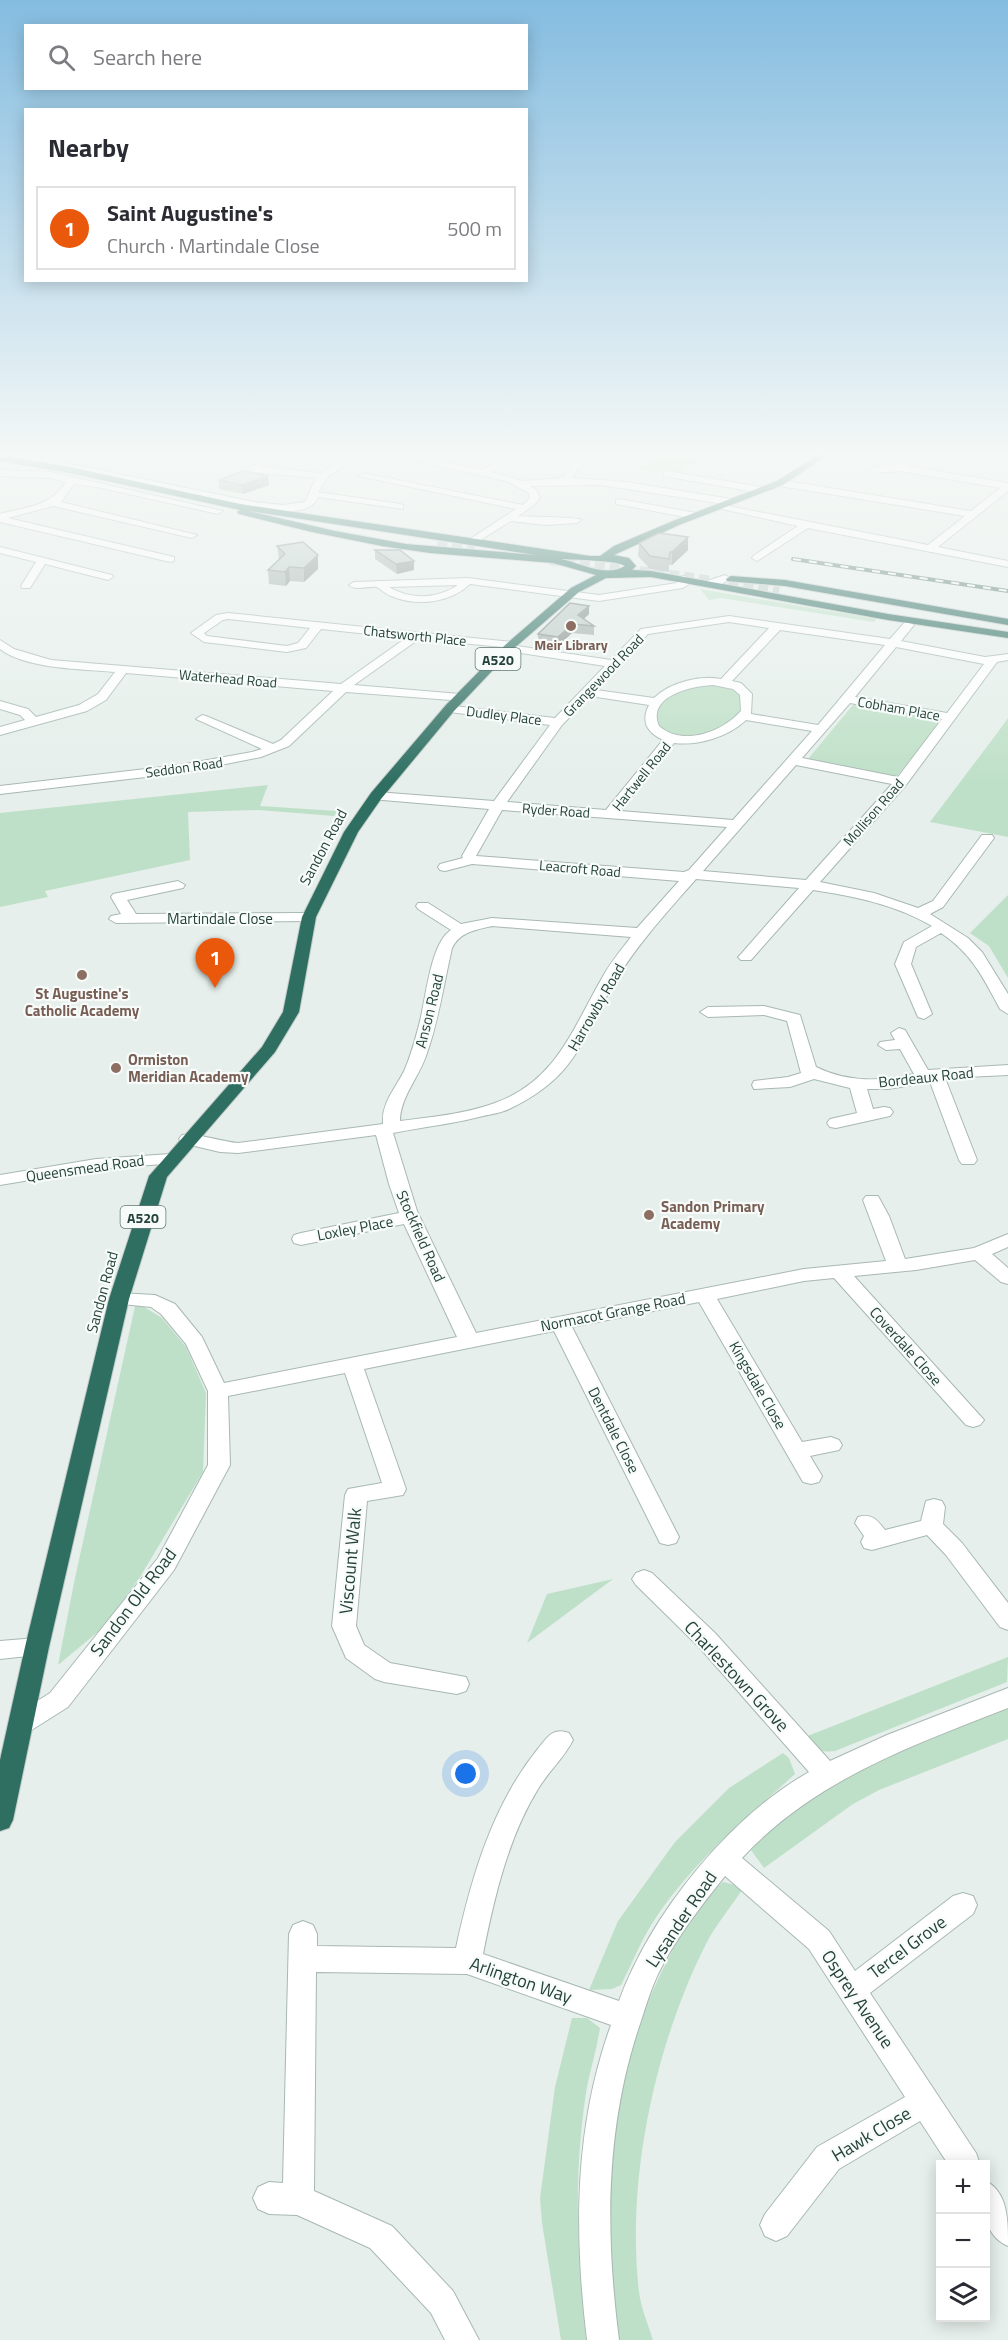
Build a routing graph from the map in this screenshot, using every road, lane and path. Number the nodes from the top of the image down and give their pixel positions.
1 (41, 563) edge
2 (51, 563) edge
3 (574, 563) edge
4 (579, 563) edge
5 (591, 563) edge
6 (628, 563) edge
7 (629, 563) edge
8 (587, 565) junction
9 (615, 573) junction
10 (108, 577) dead end
11 (725, 578) junction
12 (684, 579) junction
13 (468, 581) junction
14 (706, 583) junction
15 (383, 584) junction
16 (354, 585) dead end
17 (26, 586) dead end
18 (782, 590) tunnel mouth
19 (572, 592) junction
20 (318, 625) junction
21 (908, 625) dead end
22 (777, 626) junction
23 (1008, 629) edge
24 (417, 635) junction
25 (0, 643) edge
26 (894, 643) junction
27 (510, 646) junction
28 (1008, 657) edge
29 (989, 660) junction
30 (614, 664) junction
31 (124, 668) junction
32 (724, 683) junction
33 (343, 688) junction
34 (587, 692) junction
35 (847, 699) junction
36 (656, 702) junction
37 (455, 703) junction
38 (0, 705) edge
39 (743, 716) junction
40 (950, 717) junction
41 (202, 719) dead end
42 (34, 722) junction
43 (558, 722) junction
44 (820, 729) junction
45 (0, 731) edge
46 (671, 738) junction
47 (274, 749) junction
48 (791, 760) junction
49 (901, 782) junction
50 (0, 790) edge
51 (375, 796) junction
52 (497, 806) junction
53 (610, 814) junction
54 (736, 824) junction
55 (987, 838) dead end
56 (472, 860) junction
57 (445, 867) dead end
58 (689, 876) junction
59 (178, 885) dead end
60 (809, 886) junction
61 (423, 906) dead end
62 (917, 914) junction
63 (309, 917) junction
64 (941, 927) junction
65 (461, 930) junction
66 (641, 933) junction
67 (746, 957) dead end
68 (1008, 1009) edge
69 (708, 1012) dead end
70 (924, 1014) dead end
71 (886, 1045) dead end
72 (1008, 1070) edge
73 (814, 1074) junction
74 (930, 1076) junction
75 (857, 1083) junction
76 (760, 1085) dead end
77 (884, 1112) dead end
78 (866, 1116) junction
79 (836, 1123) dead end
80 (387, 1129) junction
81 (188, 1139) junction
82 (171, 1159) junction
83 (968, 1160) dead end
84 (0, 1180) edge
85 (870, 1197) dead end
86 (410, 1217) junction
87 (301, 1239) dead end
88 (1008, 1240) edge
89 (979, 1253) junction
90 (898, 1266) junction
91 (839, 1272) junction
92 (1008, 1278) edge
93 (704, 1294) junction
94 (119, 1299) junction
95 (560, 1323) junction
96 (469, 1340) junction
97 (352, 1363) junction
98 (218, 1391) junction
99 (973, 1420) dead end
100 (831, 1445) dead end
101 (796, 1451) junction
102 (811, 1476) dead end
103 (873, 1535) dead end
104 (668, 1537) dead end
105 (644, 1579) dead end
106 (1008, 1621) edge
107 (37, 1647) junction
108 (0, 1650) edge
109 (457, 1684) dead end
110 (1008, 1698) edge
111 (21, 1724) junction
112 (560, 1740) dead end
113 (827, 1775) junction
114 (0, 1820) edge
115 (723, 1858) junction
116 (963, 1905) dead end
117 (467, 1960) junction
118 (852, 1990) junction
119 (627, 2017) junction
120 (925, 2102) junction
121 (962, 2160) edge
122 (990, 2203) edge
123 (776, 2225) dead end
124 (1006, 2225) edge
125 (463, 2340) edge
126 (603, 2340) edge

1 - 17 street
2 - 10 street
3 - 8 highway
4 - 8 highway
5 - 8 highway
6 - 9 highway, Sandon Road
7 - 11 highway
8 - 9 highway
8 - 19 highway, Sandon Road / A520
9 - 12 highway
9 - 19 highway, Sandon Road / A520
11 - 14 street
11 - 23 highway
12 - 14 highway
12 - 19 street
13 - 15 street
13 - 15 street
13 - 19 street
14 - 23 highway
15 - 16 street
18 - 23 highway
19 - 27 highway, Sandon Road / A520
20 - 20 street, Chatsworth Place
20 - 24 street, Chatsworth Place
21 - 26 street, Harrowby Road
22 - 26 street, Grangewood Road
22 - 30 street, Grangewood Road
22 - 32 street
24 - 27 street, Chatsworth Place
24 - 33 street, Seddon Road
25 - 31 street, Waterhead Road
26 - 29 street
26 - 35 street, Harrowby Road
27 - 30 street, Chatsworth Place
27 - 37 highway, Sandon Road / A520
28 - 29 street
29 - 40 street, Mollison Road
30 - 34 street, Grangewood Road
31 - 33 street, Waterhead Road
31 - 42 street
32 - 36 street
32 - 39 street
33 - 37 street, Waterhead Road
33 - 47 street, Seddon Road
34 - 36 street
34 - 43 street, Grangewood Road
35 - 40 street, Cobham Place
35 - 44 street, Harrowby Road
36 - 46 street, Hartwell Road
37 - 43 street, Dudley Place
37 - 51 highway, Sandon Road / A520
38 - 42 street
39 - 44 street
39 - 46 street, Hartwell Road
40 - 49 street, Mollison Road
41 - 47 street
42 - 45 street
43 - 52 street, Grangewood Road
44 - 48 street, Harrowby Road
46 - 53 street, Hartwell Road
47 - 50 street, Seddon Road
48 - 49 street
48 - 54 street, Harrowby Road
49 - 60 street, Mollison Road
51 - 52 street, Ryder Road
51 - 63 highway, Sandon Road / A520
52 - 53 street, Ryder Road
52 - 56 street
53 - 54 street, Ryder Road
54 - 58 street, Harrowby Road
55 - 62 street
56 - 57 street, Leacroft Road
56 - 58 street, Leacroft Road
58 - 60 street
58 - 66 street, Harrowby Road
59 - 63 street, Martindale Close
60 - 62 street
60 - 67 street, Mollison Road
61 - 65 street
62 - 64 street
63 - 81 highway, Sandon Road / A520
64 - 68 street
64 - 70 street
65 - 66 street
65 - 80 street, Anson Road
66 - 80 street, Harrowby Road
69 - 73 street
71 - 74 street
72 - 74 street, Bordeaux Road
73 - 75 street, Bordeaux Road
73 - 76 street
74 - 75 street, Bordeaux Road
74 - 83 street
75 - 78 street
77 - 78 street
78 - 79 street
80 - 81 street, Harrowby Road
80 - 86 street, Stockfield Road
81 - 82 highway, Sandon Road / A520
82 - 84 street, Queensmead Road
82 - 94 highway, Sandon Road / A520
85 - 90 street
86 - 87 street, Loxley Place
86 - 96 street, Stockfield Road
88 - 89 street, Normacot Grange Road
89 - 90 street, Normacot Grange Road
89 - 92 street
90 - 91 street, Normacot Grange Road
91 - 93 street, Normacot Grange Road
91 - 99 street, Coverdale Close
93 - 95 street, Normacot Grange Road
93 - 101 street, Kingsdale Close
94 - 98 street, Sandon Old Road
94 - 107 highway, Sandon Road / A520
95 - 96 street, Normacot Grange Road
95 - 104 street, Dentdale Close
96 - 97 street, Normacot Grange Road
97 - 98 street, Normacot Grange Road
97 - 109 street, Viscount Walk
98 - 111 street, Sandon Old Road
100 - 101 street
101 - 102 street, Kingsdale Close
103 - 106 street
105 - 113 street, Charlestown Grove
107 - 108 street
107 - 111 highway, Sandon Road / A520
110 - 113 street, Lysander Road
111 - 114 highway, Sandon Road / A520
112 - 117 street
113 - 115 street, Lysander Road
115 - 118 street, Osprey Avenue
115 - 119 street, Lysander Road
116 - 118 street, Tercel Grove
117 - 119 street, Arlington Way
117 - 125 street, Arlington Way
118 - 120 street, Osprey Avenue
119 - 126 street, Lysander Road
120 - 121 street, Osprey Avenue
120 - 123 street, Hawk Close
122 - 124 street

